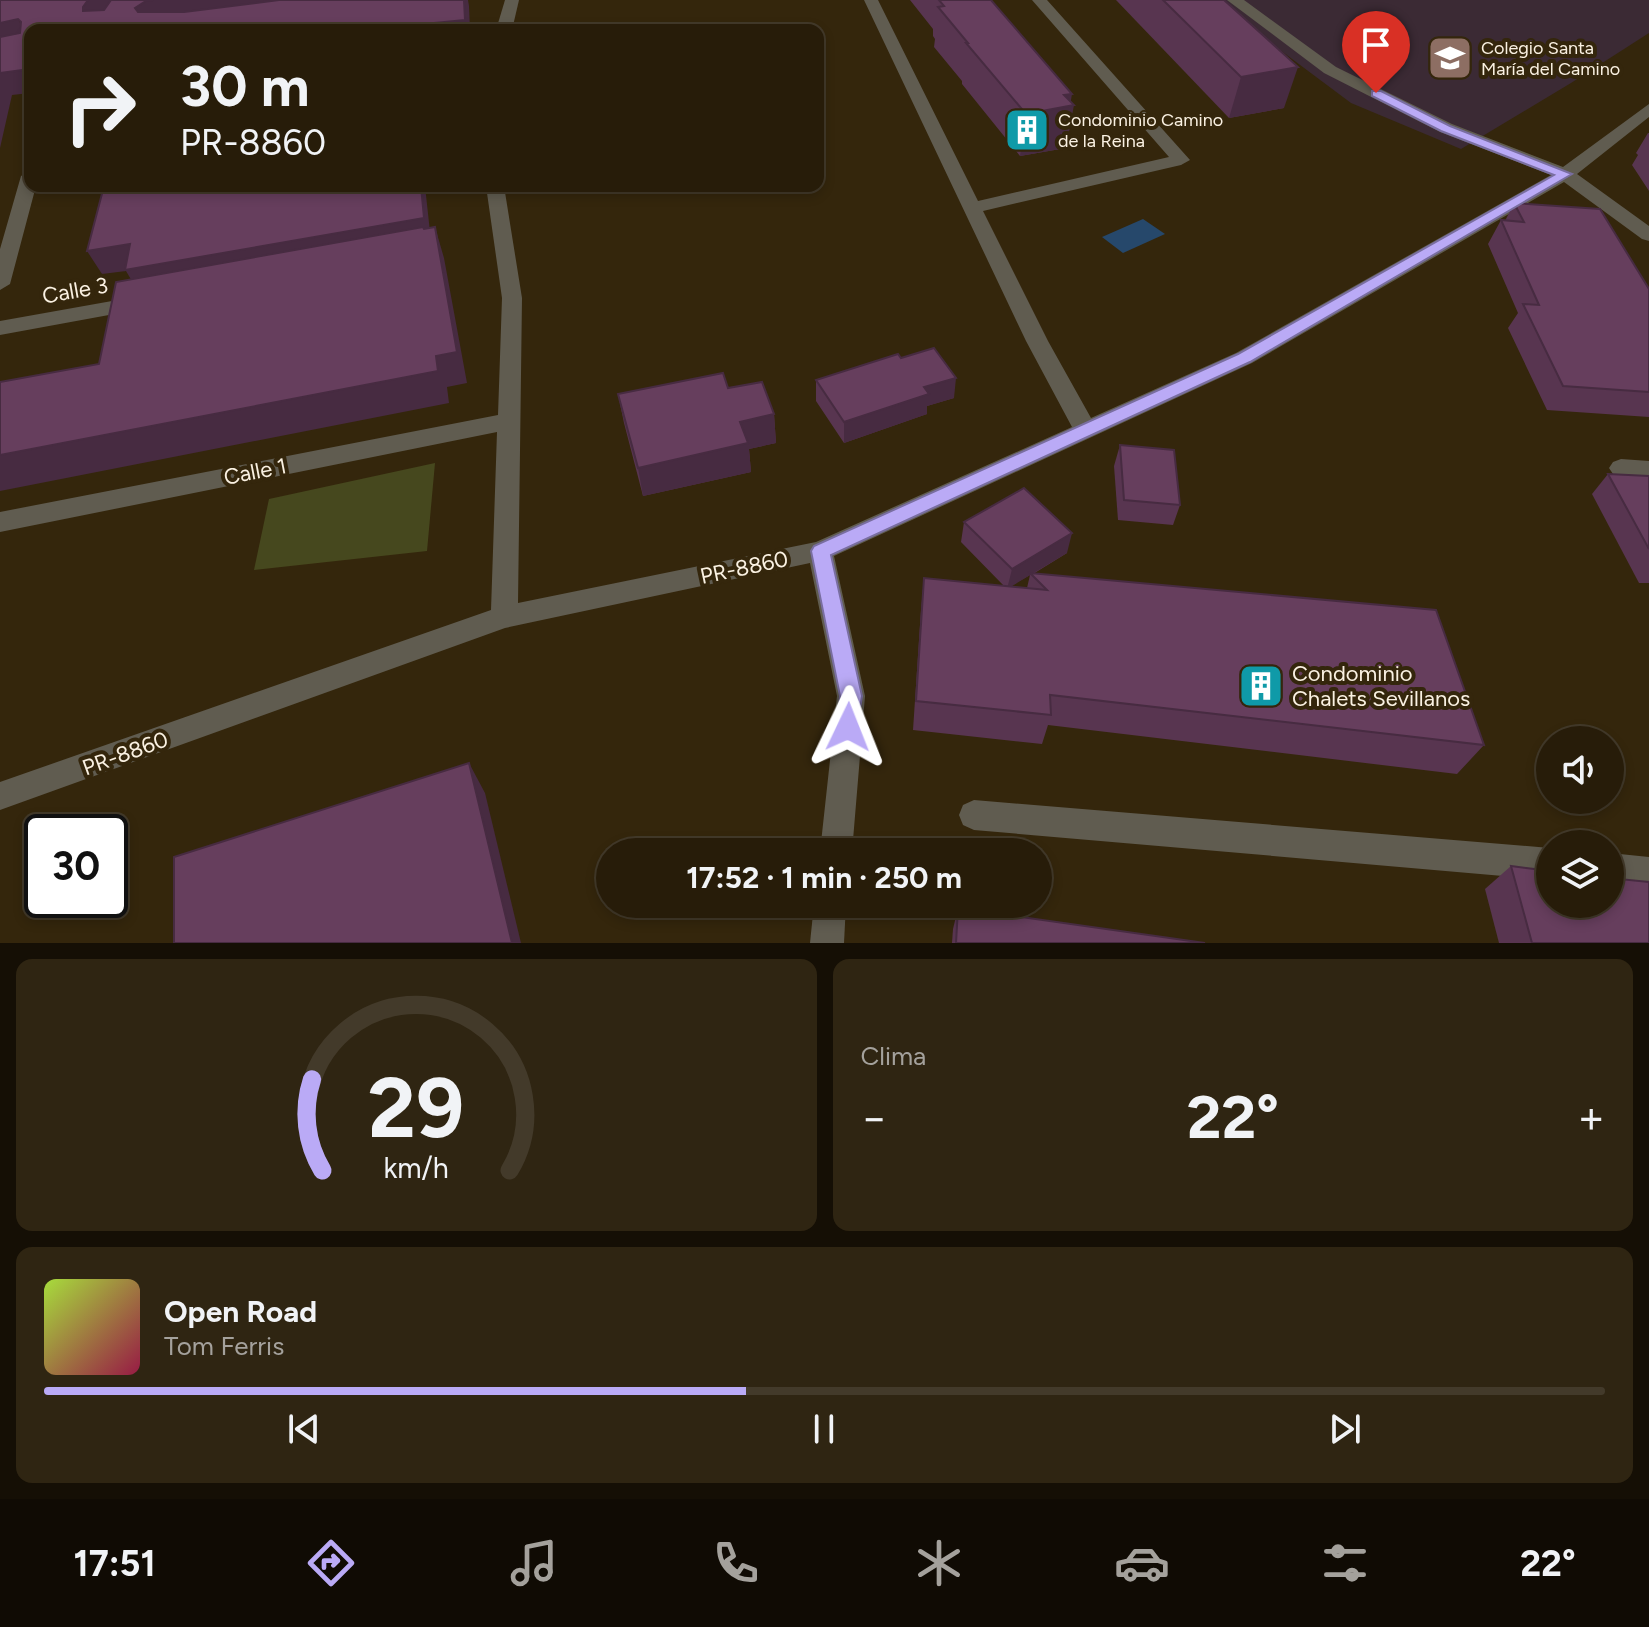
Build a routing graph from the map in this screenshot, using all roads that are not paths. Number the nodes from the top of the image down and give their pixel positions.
1 (512, 0) edge
2 (871, 0) edge
3 (1039, 0) edge
4 (1234, 0) edge
5 (506, 24) edge
6 (1649, 109) edge
7 (1565, 174) junction
8 (26, 192) edge
9 (496, 192) edge
10 (972, 208) junction
11 (1649, 235) edge
12 (0, 284) edge
13 (168, 298) edge
14 (0, 328) edge
15 (510, 421) junction
16 (1086, 431) junction
17 (1621, 468) dead end
18 (1649, 470) edge
19 (0, 522) edge
20 (820, 551) junction
21 (504, 617) junction
22 (0, 796) edge
23 (974, 815) dead end
24 (837, 838) edge
25 (1536, 863) edge
26 (1624, 870) edge
27 (1649, 873) edge
28 (829, 918) edge
29 (827, 943) edge

1 - 5 street
2 - 10 street
3 - 10 street
4 - 7 street
6 - 7 street, PR-8860 / PR-8860
7 - 11 street
7 - 16 street, PR-8860 / PR-8860
8 - 12 street
9 - 15 street
10 - 16 street
13 - 14 street, Calle 3
15 - 19 street, Calle 1
15 - 21 street
16 - 20 street, PR-8860 / PR-8860
17 - 18 street
20 - 21 street, PR-8860 / PR-8860
20 - 24 street
21 - 22 street, PR-8860 / PR-8860
23 - 25 street
26 - 27 street
28 - 29 street

